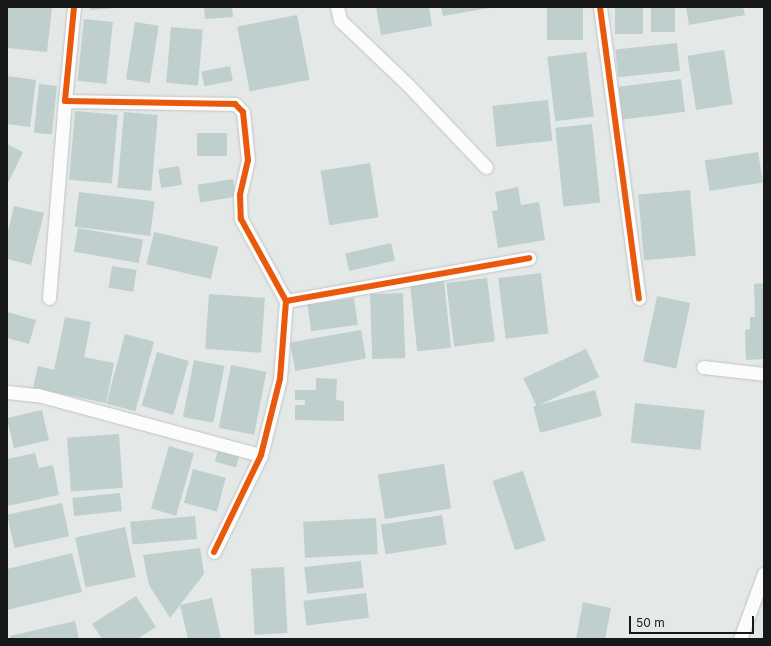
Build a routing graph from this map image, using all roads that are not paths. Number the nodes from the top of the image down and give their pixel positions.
1 (74, 7) edge
2 (337, 7) edge
3 (600, 7) edge
4 (66, 101) junction
5 (486, 167) dead end
6 (529, 258) dead end
7 (49, 298) dead end
8 (639, 298) dead end
9 (286, 300) junction
10 (703, 367) dead end
11 (764, 374) edge
12 (7, 392) edge
13 (261, 455) junction
14 (214, 552) dead end
15 (764, 573) edge
16 (740, 639) edge

1 - 4 street
2 - 5 street
3 - 8 street
4 - 7 street
4 - 9 street
6 - 9 street
9 - 13 street
10 - 11 street
12 - 13 street
13 - 14 street
15 - 16 street

